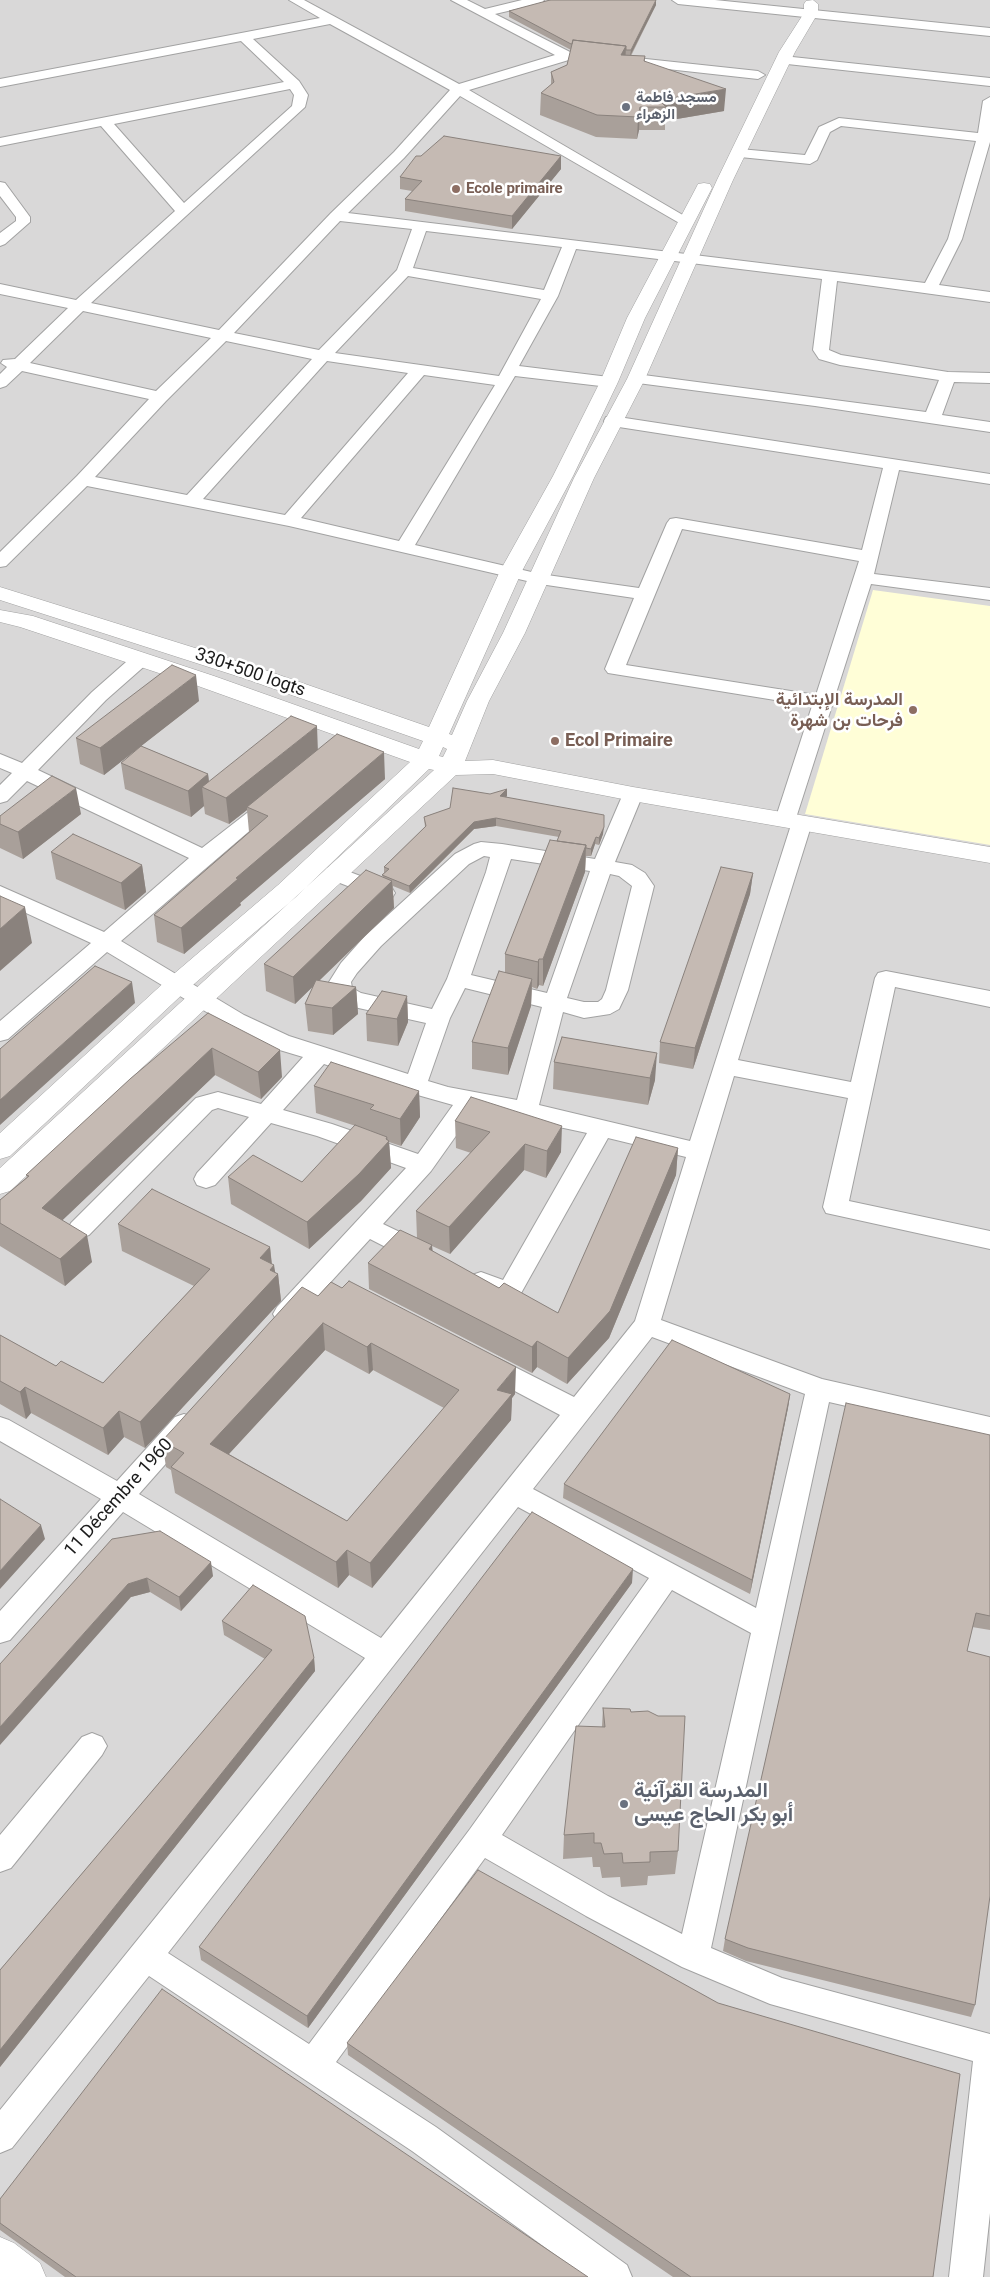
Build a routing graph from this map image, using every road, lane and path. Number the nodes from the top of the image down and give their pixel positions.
1 (295, 0) edge
2 (457, 0) edge
3 (538, 0) edge
4 (678, 0) edge
5 (810, 7) edge
6 (485, 13) junction
7 (332, 20) junction
8 (990, 32) edge
9 (244, 37) junction
10 (605, 59) edge
11 (783, 60) junction
12 (758, 75) junction
13 (990, 82) edge
14 (0, 83) edge
15 (294, 84) junction
16 (458, 89) junction
17 (990, 101) edge
18 (104, 121) junction
19 (987, 137) edge
20 (0, 142) edge
21 (716, 157) junction
22 (738, 157) junction
23 (0, 186) edge
24 (184, 212) junction
25 (336, 216) junction
26 (686, 220) junction
27 (420, 227) junction
28 (0, 241) edge
29 (570, 245) junction
30 (666, 256) junction
31 (690, 259) junction
32 (404, 271) junction
33 (830, 275) junction
34 (0, 289) edge
35 (929, 290) junction
36 (550, 296) junction
37 (990, 297) edge
38 (79, 306) junction
39 (222, 336) junction
40 (322, 356) junction
41 (0, 362) edge
42 (20, 366) junction
43 (419, 371) junction
44 (507, 376) junction
45 (948, 377) junction
46 (636, 378) junction
47 (990, 378) edge
48 (609, 382) junction
49 (0, 383) edge
50 (160, 397) junction
51 (932, 419) junction
52 (612, 421) junction
53 (990, 427) edge
54 (892, 465) junction
55 (990, 479) edge
56 (83, 480) junction
57 (191, 501) junction
58 (289, 521) junction
59 (404, 548) junction
60 (869, 557) junction
61 (0, 562) edge
62 (511, 571) junction
63 (540, 578) junction
64 (864, 578) junction
65 (0, 593) edge
66 (645, 594) junction
67 (990, 594) edge
68 (0, 616) edge
69 (141, 659) junction
70 (824, 702) junction
71 (460, 745) junction
72 (430, 749) junction
73 (0, 760) edge
74 (494, 767) junction
75 (450, 768) junction
76 (26, 771) junction
77 (291, 788) edge
78 (633, 794) junction
79 (0, 797) edge
80 (794, 822) junction
81 (502, 851) junction
82 (990, 855) edge
83 (204, 856) junction
84 (602, 868) junction
85 (334, 873) junction
86 (0, 893) edge
87 (411, 904) junction
88 (105, 940) junction
89 (458, 979) junction
90 (178, 984) junction
91 (990, 999) edge
92 (202, 1000) junction
93 (554, 1004) junction
94 (439, 1018) junction
95 (0, 1032) edge
96 (318, 1055) junction
97 (725, 1066) junction
98 (415, 1086) junction
99 (860, 1092) junction
100 (469, 1100) junction
101 (526, 1110) junction
102 (265, 1114) junction
103 (602, 1128) junction
104 (0, 1149) edge
105 (699, 1152) junction
106 (423, 1165) junction
107 (206, 1180) dead end
108 (0, 1184) edge
109 (365, 1226) junction
110 (80, 1229) edge
111 (990, 1240) edge
112 (647, 1325) junction
113 (268, 1334) edge
114 (467, 1354) edge
115 (819, 1389) junction
116 (203, 1404) edge
117 (579, 1412) junction
118 (0, 1428) edge
119 (990, 1428) edge
120 (515, 1492) junction
121 (121, 1497) junction
122 (668, 1573) junction
123 (766, 1627) junction
124 (0, 1631) edge
125 (385, 1655) junction
126 (92, 1746) dead end
127 (481, 1839) junction
128 (0, 1858) edge
129 (146, 1956) junction
130 (692, 1956) junction
131 (990, 2050) edge
132 (990, 2054) edge
133 (313, 2066) junction
134 (0, 2136) edge
135 (0, 2257) edge
136 (26, 2277) edge
137 (615, 2277) edge
138 (966, 2277) edge

1 - 7 street
2 - 6 street
3 - 6 street
4 - 5 street
5 - 8 street
5 - 11 street
5 - 12 street
6 - 16 street
7 - 9 street
7 - 16 street
9 - 14 street
9 - 15 street
10 - 12 street
11 - 13 street
11 - 22 street
12 - 21 street
15 - 18 street
15 - 24 street
16 - 25 street
16 - 26 street
17 - 19 street
18 - 20 street
18 - 24 street
19 - 22 street
19 - 35 street
21 - 22 street
21 - 26 street
22 - 31 street
23 - 28 street
24 - 38 street
25 - 27 street
25 - 39 street
26 - 30 street
27 - 29 street
27 - 32 street
29 - 30 street
29 - 36 street
30 - 31 street
30 - 48 street
31 - 33 street
31 - 46 street
32 - 36 street
32 - 40 street
33 - 35 street
33 - 45 street
34 - 38 street
35 - 37 street
36 - 44 street
38 - 39 street
38 - 42 street
39 - 40 street
39 - 50 street
40 - 43 street
40 - 57 street
41 - 42 street
42 - 49 street
42 - 50 street
43 - 44 street
43 - 58 street
44 - 48 street
44 - 59 street
45 - 47 street
45 - 51 street
46 - 51 street
46 - 52 street
48 - 62 street
50 - 56 street
51 - 53 street
52 - 54 street
52 - 63 street
54 - 55 street
54 - 60 street
56 - 57 street
56 - 61 street
57 - 58 street
58 - 59 street
59 - 62 street
60 - 64 street
60 - 66 street
62 - 63 street
62 - 72 street
63 - 66 street
63 - 71 street
64 - 67 street
64 - 70 street
65 - 72 street, 330+500 logts
66 - 70 street
68 - 69 street
69 - 72 street
69 - 76 street
70 - 80 street
71 - 72 street, 330+500 logts
71 - 74 street, 330+500 logts
71 - 75 street
72 - 75 street
72 - 90 street
73 - 76 street
74 - 75 street
74 - 78 street
75 - 85 street
76 - 79 street
76 - 83 street
77 - 83 street
78 - 80 street
78 - 84 street
80 - 82 street
80 - 97 street
81 - 84 street
81 - 87 street
81 - 89 street
83 - 88 street
84 - 93 street
84 - 93 street
85 - 87 street
85 - 92 street
86 - 88 street
87 - 94 street
88 - 90 street
88 - 95 street
89 - 93 street
89 - 94 street
90 - 92 street
90 - 104 street
91 - 99 street
92 - 96 street
92 - 108 street
93 - 101 street
94 - 98 street
96 - 98 street
96 - 102 street
97 - 99 street
97 - 105 street
98 - 100 street
99 - 111 street
100 - 101 street
100 - 106 street
101 - 103 street
102 - 106 street
102 - 107 street
102 - 110 street
103 - 105 street
103 - 109 street
105 - 112 street
106 - 109 street
109 - 113 street
112 - 115 street
112 - 117 street
114 - 117 street
115 - 119 street
115 - 123 street
116 - 121 street, 11 Décembre 1960
117 - 120 street
118 - 121 street
120 - 122 street
120 - 125 street
121 - 124 street, 11 Décembre 1960
121 - 125 street
122 - 123 street
122 - 127 street
123 - 130 street
125 - 129 street
126 - 128 street
127 - 130 street
127 - 133 street
129 - 133 street
129 - 134 street
130 - 131 street
132 - 138 street
133 - 137 street
135 - 136 street

